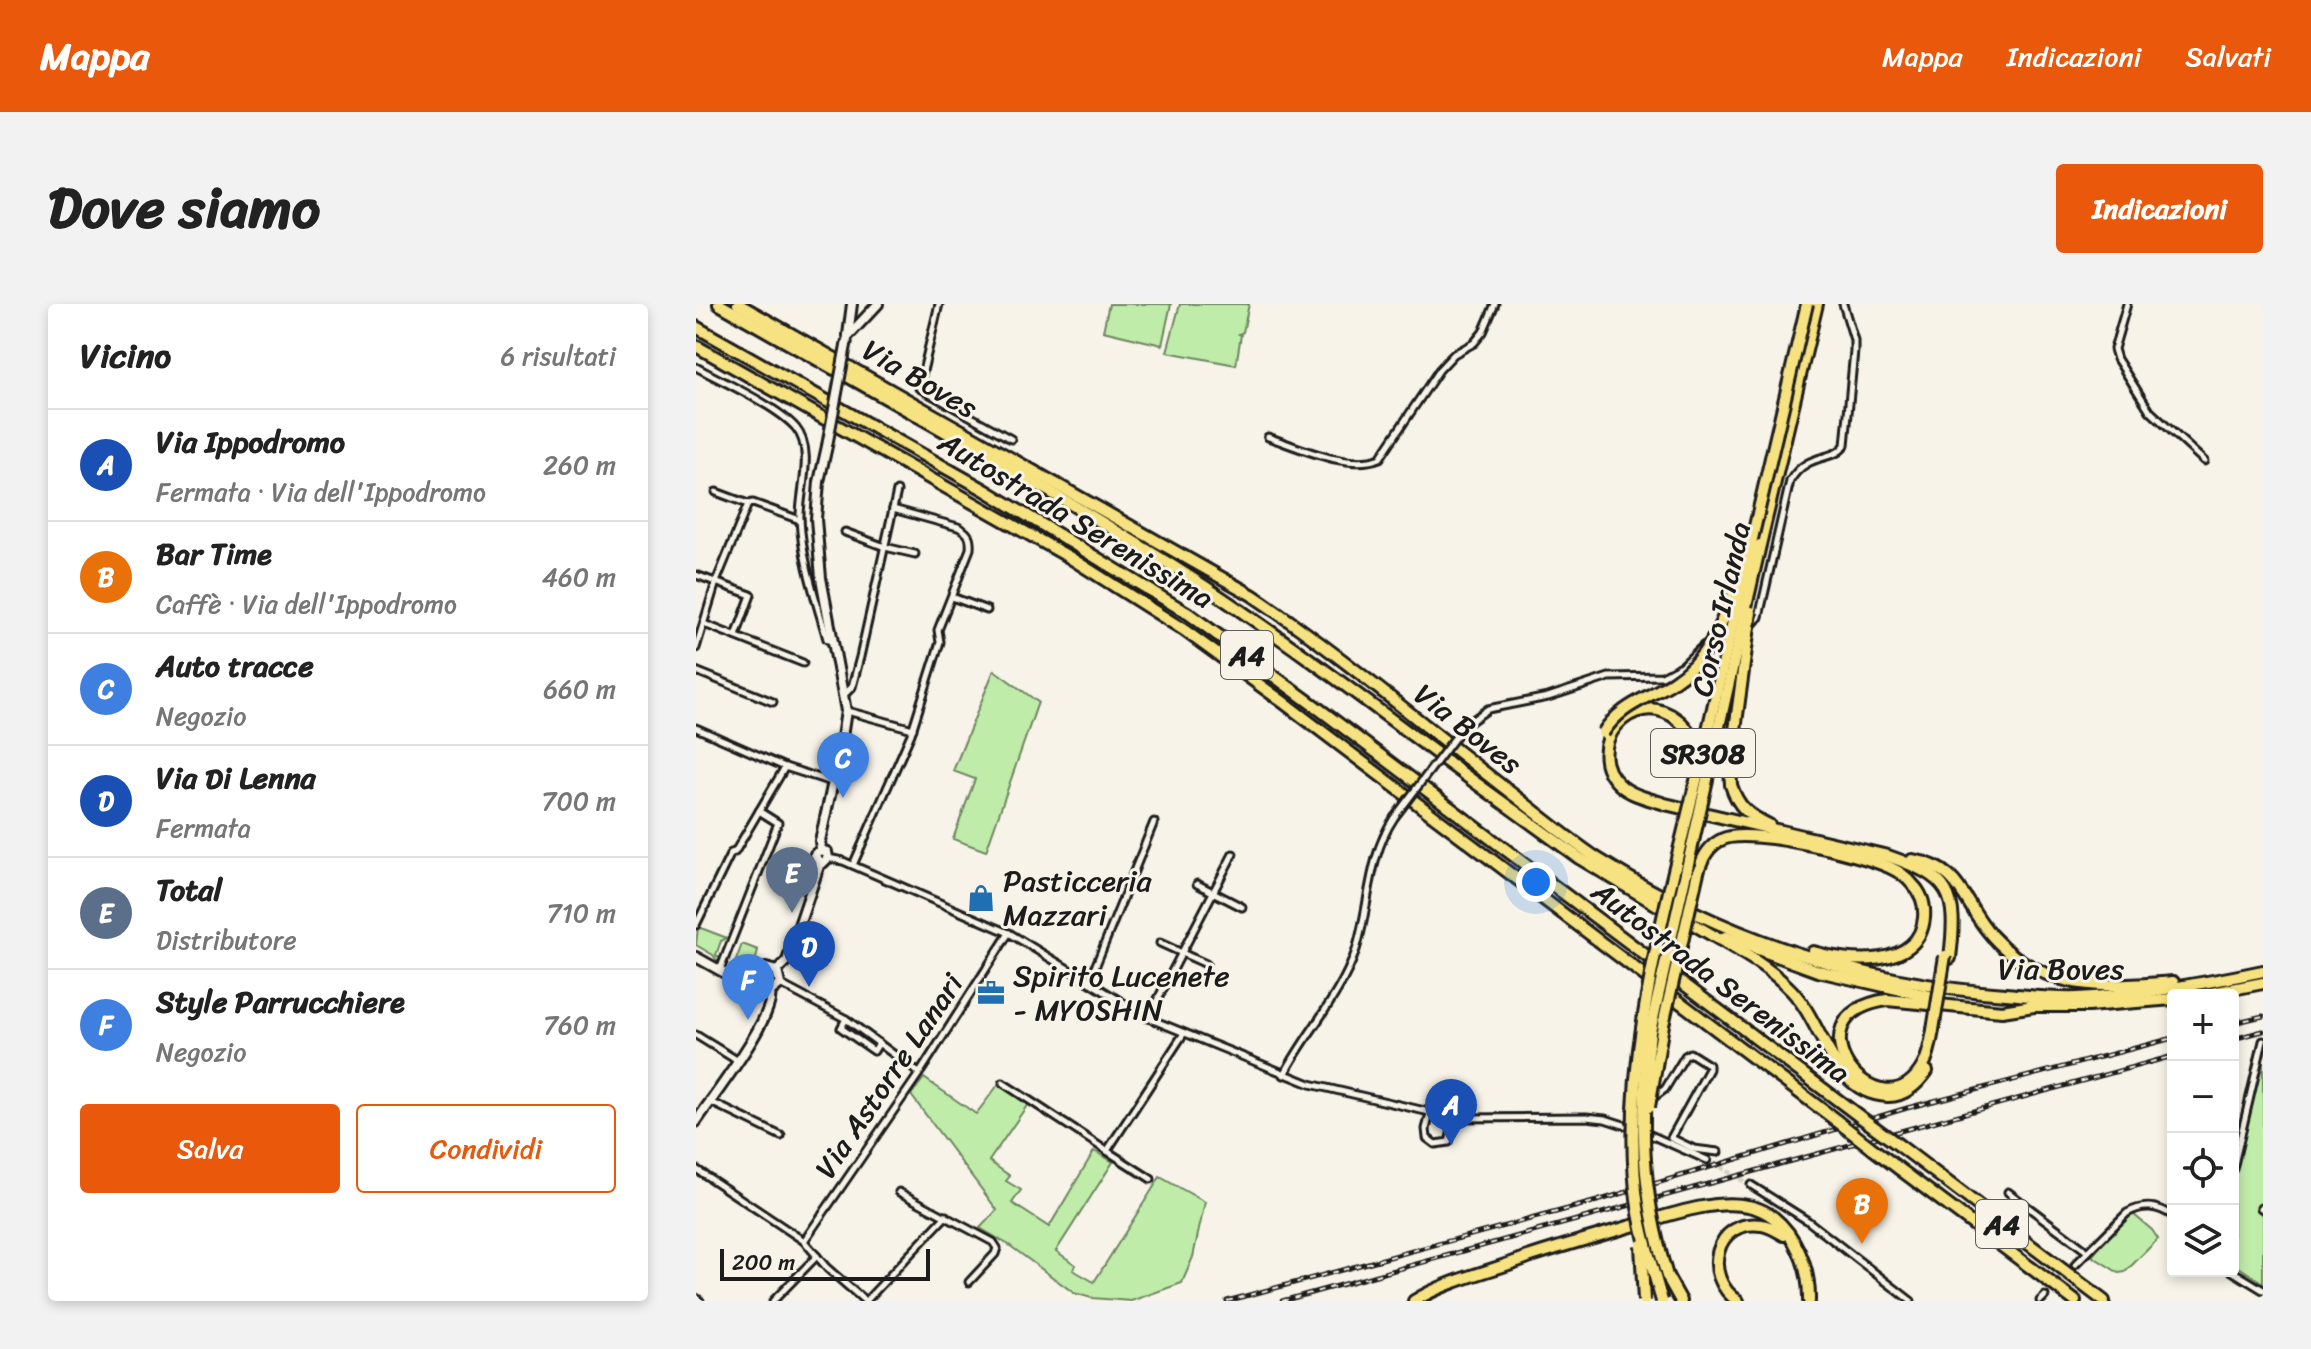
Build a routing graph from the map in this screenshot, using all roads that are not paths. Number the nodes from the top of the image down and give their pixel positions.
1 (719, 304) edge
2 (738, 304) edge
3 (852, 304) edge
4 (864, 304) edge
5 (876, 304) edge
6 (939, 304) edge
7 (1495, 304) edge
8 (1807, 304) edge
9 (1817, 304) edge
10 (1843, 304) edge
11 (2127, 304) edge
12 (696, 327) edge
13 (847, 338) junction
14 (696, 346) edge
15 (696, 367) edge
16 (834, 369) dead end
17 (847, 376) dead end
18 (2129, 377) junction
19 (2127, 386) dead end
20 (1268, 437) dead end
21 (1011, 439) dead end
22 (2204, 461) dead end
23 (897, 491) dead end
24 (716, 492) dead end
25 (748, 504) junction
26 (893, 509) junction
27 (800, 520) junction
28 (845, 532) dead end
29 (1760, 545) junction
30 (885, 547) junction
31 (915, 554) dead end
32 (1746, 564) junction
33 (696, 575) edge
34 (716, 582) junction
35 (952, 597) junction
36 (987, 610) dead end
37 (704, 624) junction
38 (736, 636) junction
39 (832, 643) junction
40 (696, 648) edge
41 (803, 663) dead end
42 (696, 671) edge
43 (844, 695) junction
44 (773, 702) dead end
45 (846, 714) junction
46 (696, 728) edge
47 (913, 729) junction
48 (1606, 734) junction
49 (785, 767) junction
50 (833, 782) junction
51 (1696, 783) junction
52 (759, 811) junction
53 (1154, 822) dead end
54 (1817, 839) junction
55 (1805, 845) junction
56 (1233, 854) dead end
57 (1888, 856) junction
58 (824, 860) junction
59 (1872, 861) junction
60 (853, 865) junction
61 (1197, 884) dead end
62 (1212, 892) junction
63 (1659, 906) dead end
64 (1242, 907) dead end
65 (1717, 922) junction
66 (696, 925) edge
67 (1009, 933) junction
68 (1160, 943) dead end
69 (1182, 953) junction
70 (696, 957) edge
71 (1947, 957) junction
72 (1206, 964) dead end
73 (720, 970) junction
74 (777, 971) junction
75 (2263, 971) edge
76 (2231, 978) junction
77 (757, 979) junction
78 (743, 982) junction
79 (1089, 982) junction
80 (2263, 983) edge
81 (780, 984) junction
82 (2232, 989) edge
83 (765, 990) junction
84 (1933, 997) dead end
85 (1948, 999) dead end
86 (2167, 999) edge
87 (2034, 1006) junction
88 (1148, 1018) junction
89 (846, 1019) junction
90 (1936, 1031) junction
91 (1184, 1033) junction
92 (696, 1035) edge
93 (2263, 1041) edge
94 (879, 1043) junction
95 (738, 1061) junction
96 (919, 1073) junction
97 (1284, 1075) junction
98 (1003, 1083) dead end
99 (710, 1101) junction
100 (1430, 1114) junction
101 (1455, 1118) junction
102 (696, 1122) edge
103 (1635, 1129) junction
104 (781, 1136) dead end
105 (1642, 1141) junction
106 (2239, 1143) edge
107 (1107, 1151) junction
108 (1718, 1152) dead end
109 (1707, 1160) tunnel mouth
110 (696, 1169) edge
111 (1151, 1179) dead end
112 (1751, 1185) tunnel mouth
113 (899, 1192) dead end
114 (2008, 1192) dead end
115 (1638, 1207) junction
116 (2167, 1212) edge
117 (946, 1216) junction
118 (1790, 1238) junction
119 (804, 1241) junction
120 (2088, 1252) junction
121 (817, 1256) junction
122 (2075, 1265) tunnel mouth
123 (2239, 1275) edge
124 (969, 1282) dead end
125 (2263, 1290) edge
126 (2045, 1296) dead end
127 (867, 1299) edge
128 (773, 1301) edge
129 (877, 1301) edge
130 (1414, 1301) edge
131 (1644, 1301) edge
132 (1662, 1301) edge
133 (1678, 1301) edge
134 (1738, 1301) edge
135 (1809, 1301) edge
136 (1911, 1301) edge
137 (2040, 1301) edge
138 (2075, 1301) edge
139 (2104, 1301) edge

1 - 16 highway, Via Boves
2 - 65 highway, Via Boves
3 - 13 street
4 - 5 street
5 - 13 street
6 - 21 street
7 - 20 street
8 - 32 highway, Corso Irlanda / SR308, bridge
9 - 29 highway, Corso Irlanda / SR308
10 - 97 street, bridge
11 - 18 street
12 - 139 highway, Autostrada Serenissima / A4, bridge
13 - 39 street, bridge
14 - 138 highway, Autostrada Serenissima / A4, bridge
15 - 27 street
17 - 63 highway, Via Boves
18 - 19 street
18 - 22 street
23 - 26 street
24 - 25 street
25 - 27 street
25 - 34 street
26 - 30 street
26 - 35 street
27 - 39 street
28 - 30 street
29 - 54 highway, bridge
29 - 105 highway, Corso Irlanda / SR308, bridge
30 - 31 street
30 - 43 street
32 - 48 highway, bridge
32 - 51 highway, Corso Irlanda / SR308, bridge
33 - 34 street
34 - 37 street
34 - 38 street
35 - 36 street
35 - 47 street
37 - 38 street
37 - 40 street
38 - 41 street
39 - 43 street
42 - 44 street
43 - 45 street
45 - 47 street
45 - 50 street
46 - 49 street
47 - 60 street
48 - 51 highway, bridge
48 - 54 highway
48 - 55 highway
49 - 50 street
49 - 52 street
50 - 58 street
51 - 115 highway, Corso Irlanda / SR308, bridge
52 - 66 street
52 - 73 street
53 - 79 street
54 - 57 highway
55 - 59 highway
55 - 105 highway, bridge
56 - 62 street
57 - 71 highway
57 - 76 highway, Via Boves
58 - 60 street
58 - 74 street
59 - 65 highway
59 - 71 highway
60 - 67 street
61 - 62 street
62 - 64 street
62 - 69 street
65 - 76 highway, Via Boves
67 - 79 street
67 - 96 street, Via Astorre Lanari
68 - 69 street
69 - 72 street
69 - 88 street
70 - 73 street
71 - 90 highway, bridge
73 - 78 street
74 - 77 street
74 - 81 street
75 - 76 highway, Via Boves
77 - 78 street
77 - 83 street
78 - 83 street
79 - 88 street
80 - 82 highway
81 - 83 street
81 - 89 street
83 - 95 street
84 - 90 highway
85 - 87 highway, Via Boves
86 - 87 highway, Via Boves
87 - 90 highway
88 - 91 street
89 - 94 street
89 - 94 street
91 - 97 street
91 - 107 street
92 - 95 street
93 - 106 street
94 - 96 street
95 - 99 street
96 - 119 street, Via Astorre Lanari
97 - 100 street
98 - 107 street
99 - 102 street
99 - 104 street
100 - 101 street
100 - 101 street
101 - 103 street
103 - 108 street
103 - 109 street
105 - 133 highway, Corso Irlanda / SR308, bridge
107 - 111 street
110 - 119 street
112 - 136 street
113 - 117 street
114 - 120 street
115 - 131 highway, bridge
115 - 132 highway, Corso Irlanda / SR308, bridge
116 - 120 street
117 - 124 street
117 - 127 street
118 - 130 highway
118 - 134 highway
118 - 135 highway
119 - 121 street
120 - 122 street
121 - 127 street
121 - 128 street
123 - 125 street
126 - 137 street
127 - 129 street

